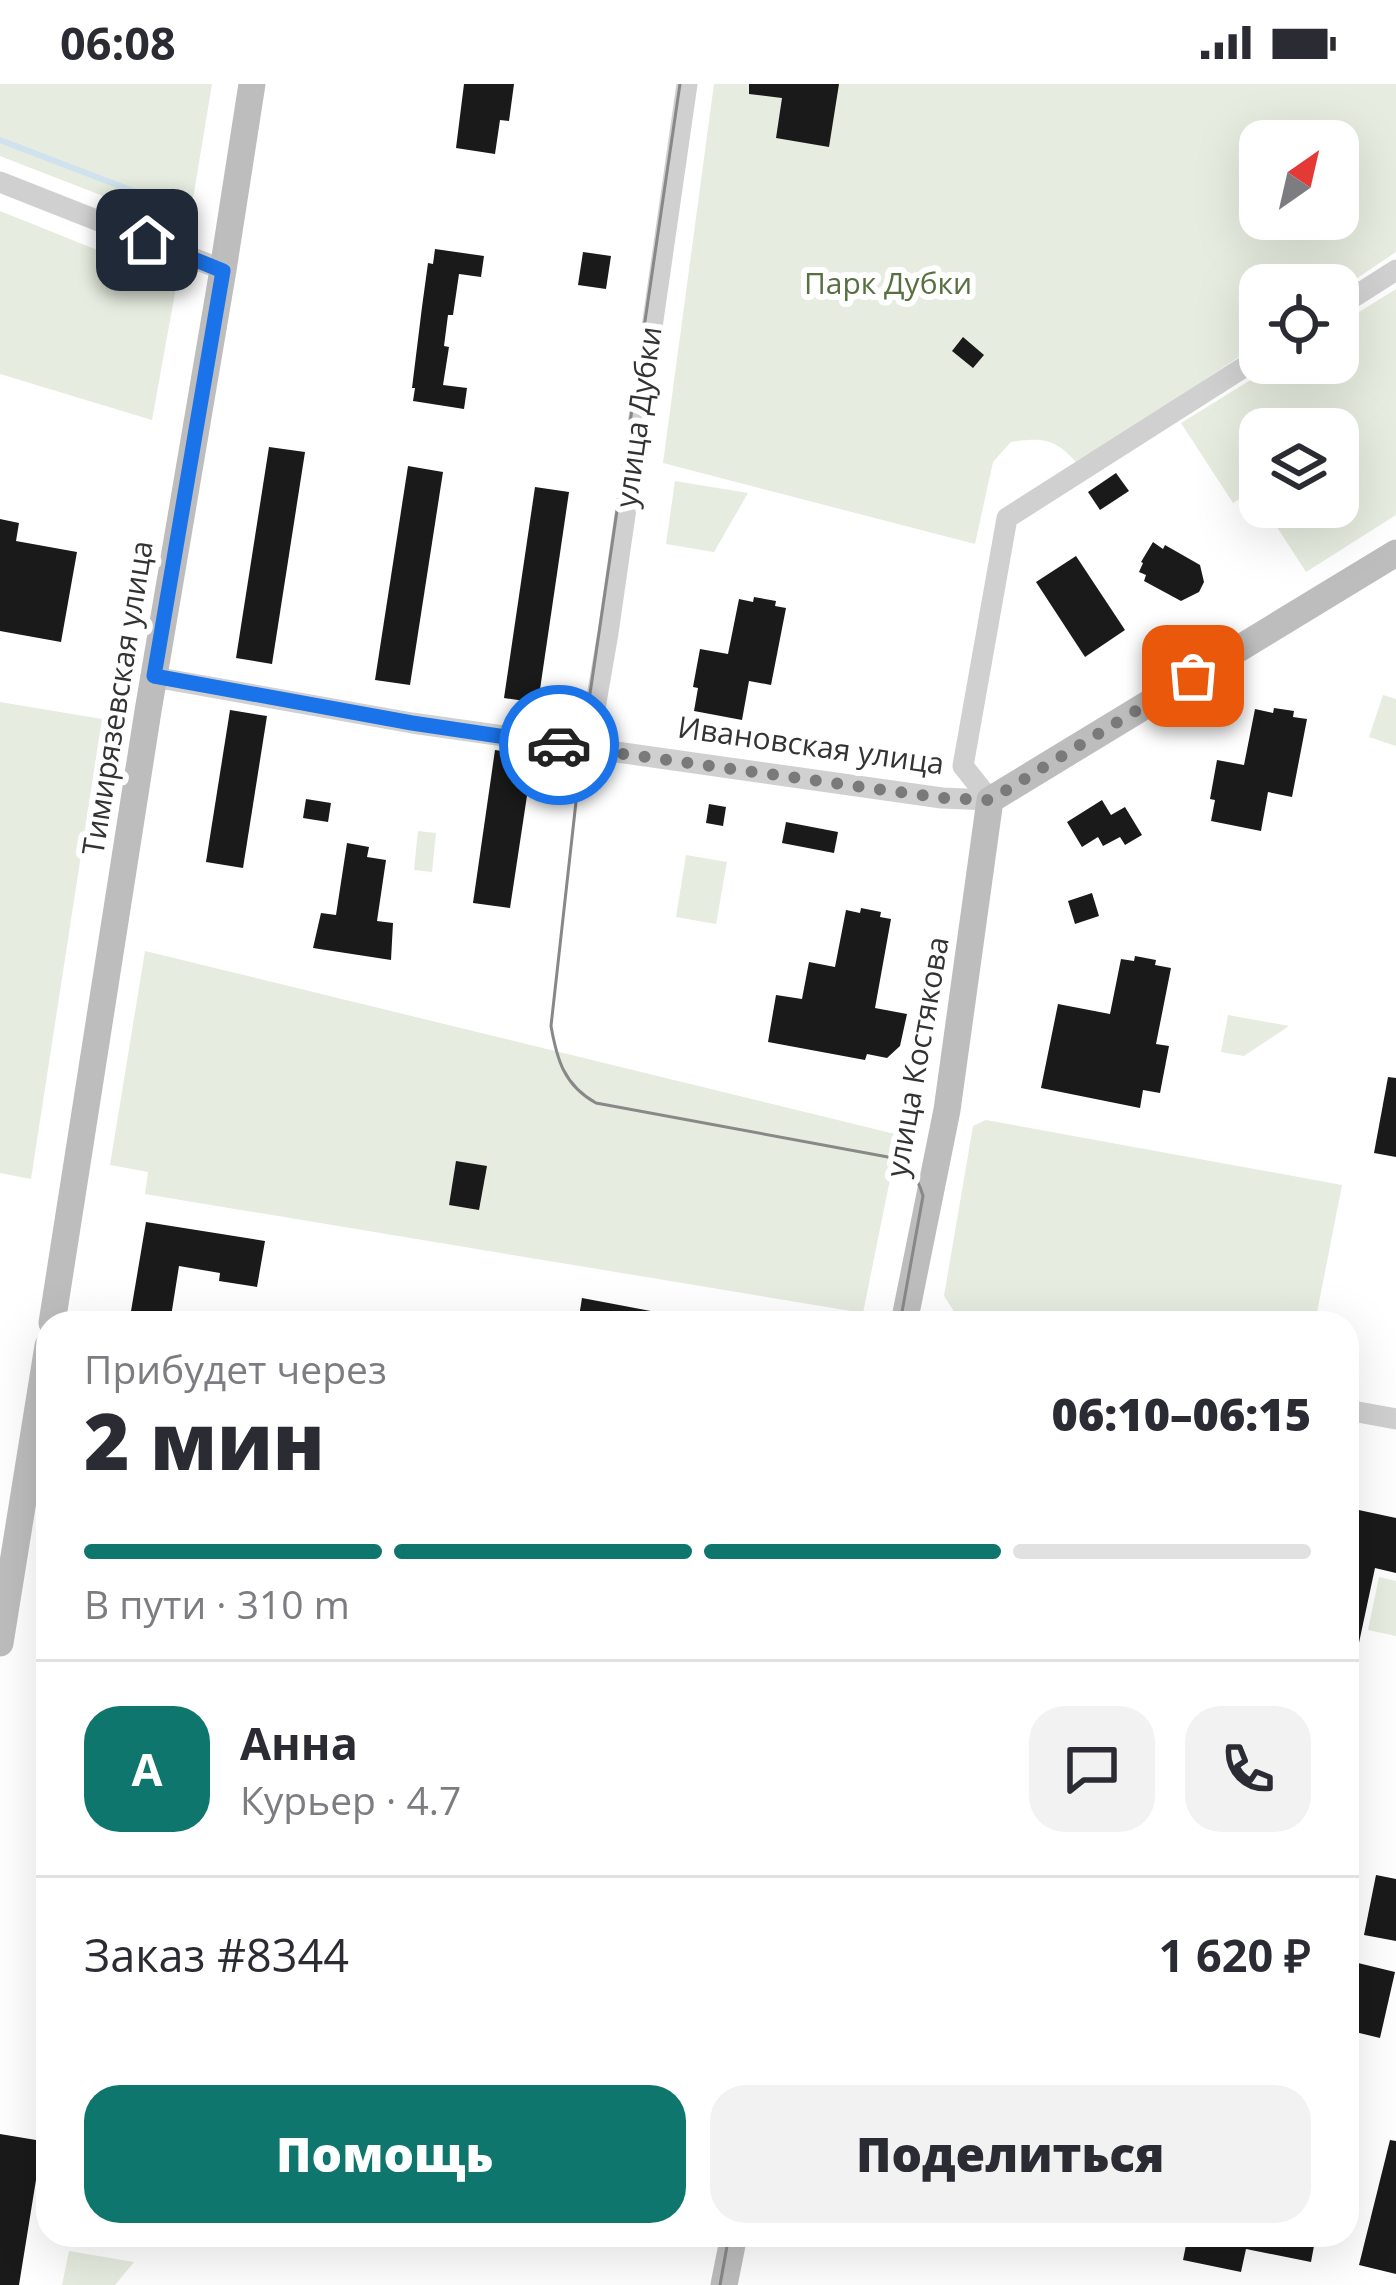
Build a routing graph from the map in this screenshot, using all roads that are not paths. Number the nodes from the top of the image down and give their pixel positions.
1 (252, 84) edge
2 (687, 84) edge
3 (0, 182) edge
4 (1396, 270) edge
5 (223, 271) junction
6 (1359, 294) edge
7 (1239, 370) edge
8 (1396, 553) edge
9 (154, 676) junction
10 (588, 749) junction
11 (990, 800) junction
12 (54, 1311) edge
13 (906, 1311) edge
14 (1359, 1412) edge
15 (1396, 1419) edge
16 (36, 1420) edge
17 (0, 1643) edge
18 (732, 2247) edge
19 (724, 2285) edge

1 - 5 main road, Тимирязевская улица
2 - 10 street, улица Дубки
3 - 5 street
4 - 6 street
5 - 9 main road, Тимирязевская улица
7 - 11 street
8 - 11 main road
9 - 10 street, Ивановская улица
9 - 12 main road, Тимирязевская улица
10 - 11 street, Ивановская улица
11 - 13 main road, улица Костякова
14 - 15 street
16 - 17 main road
18 - 19 main road

